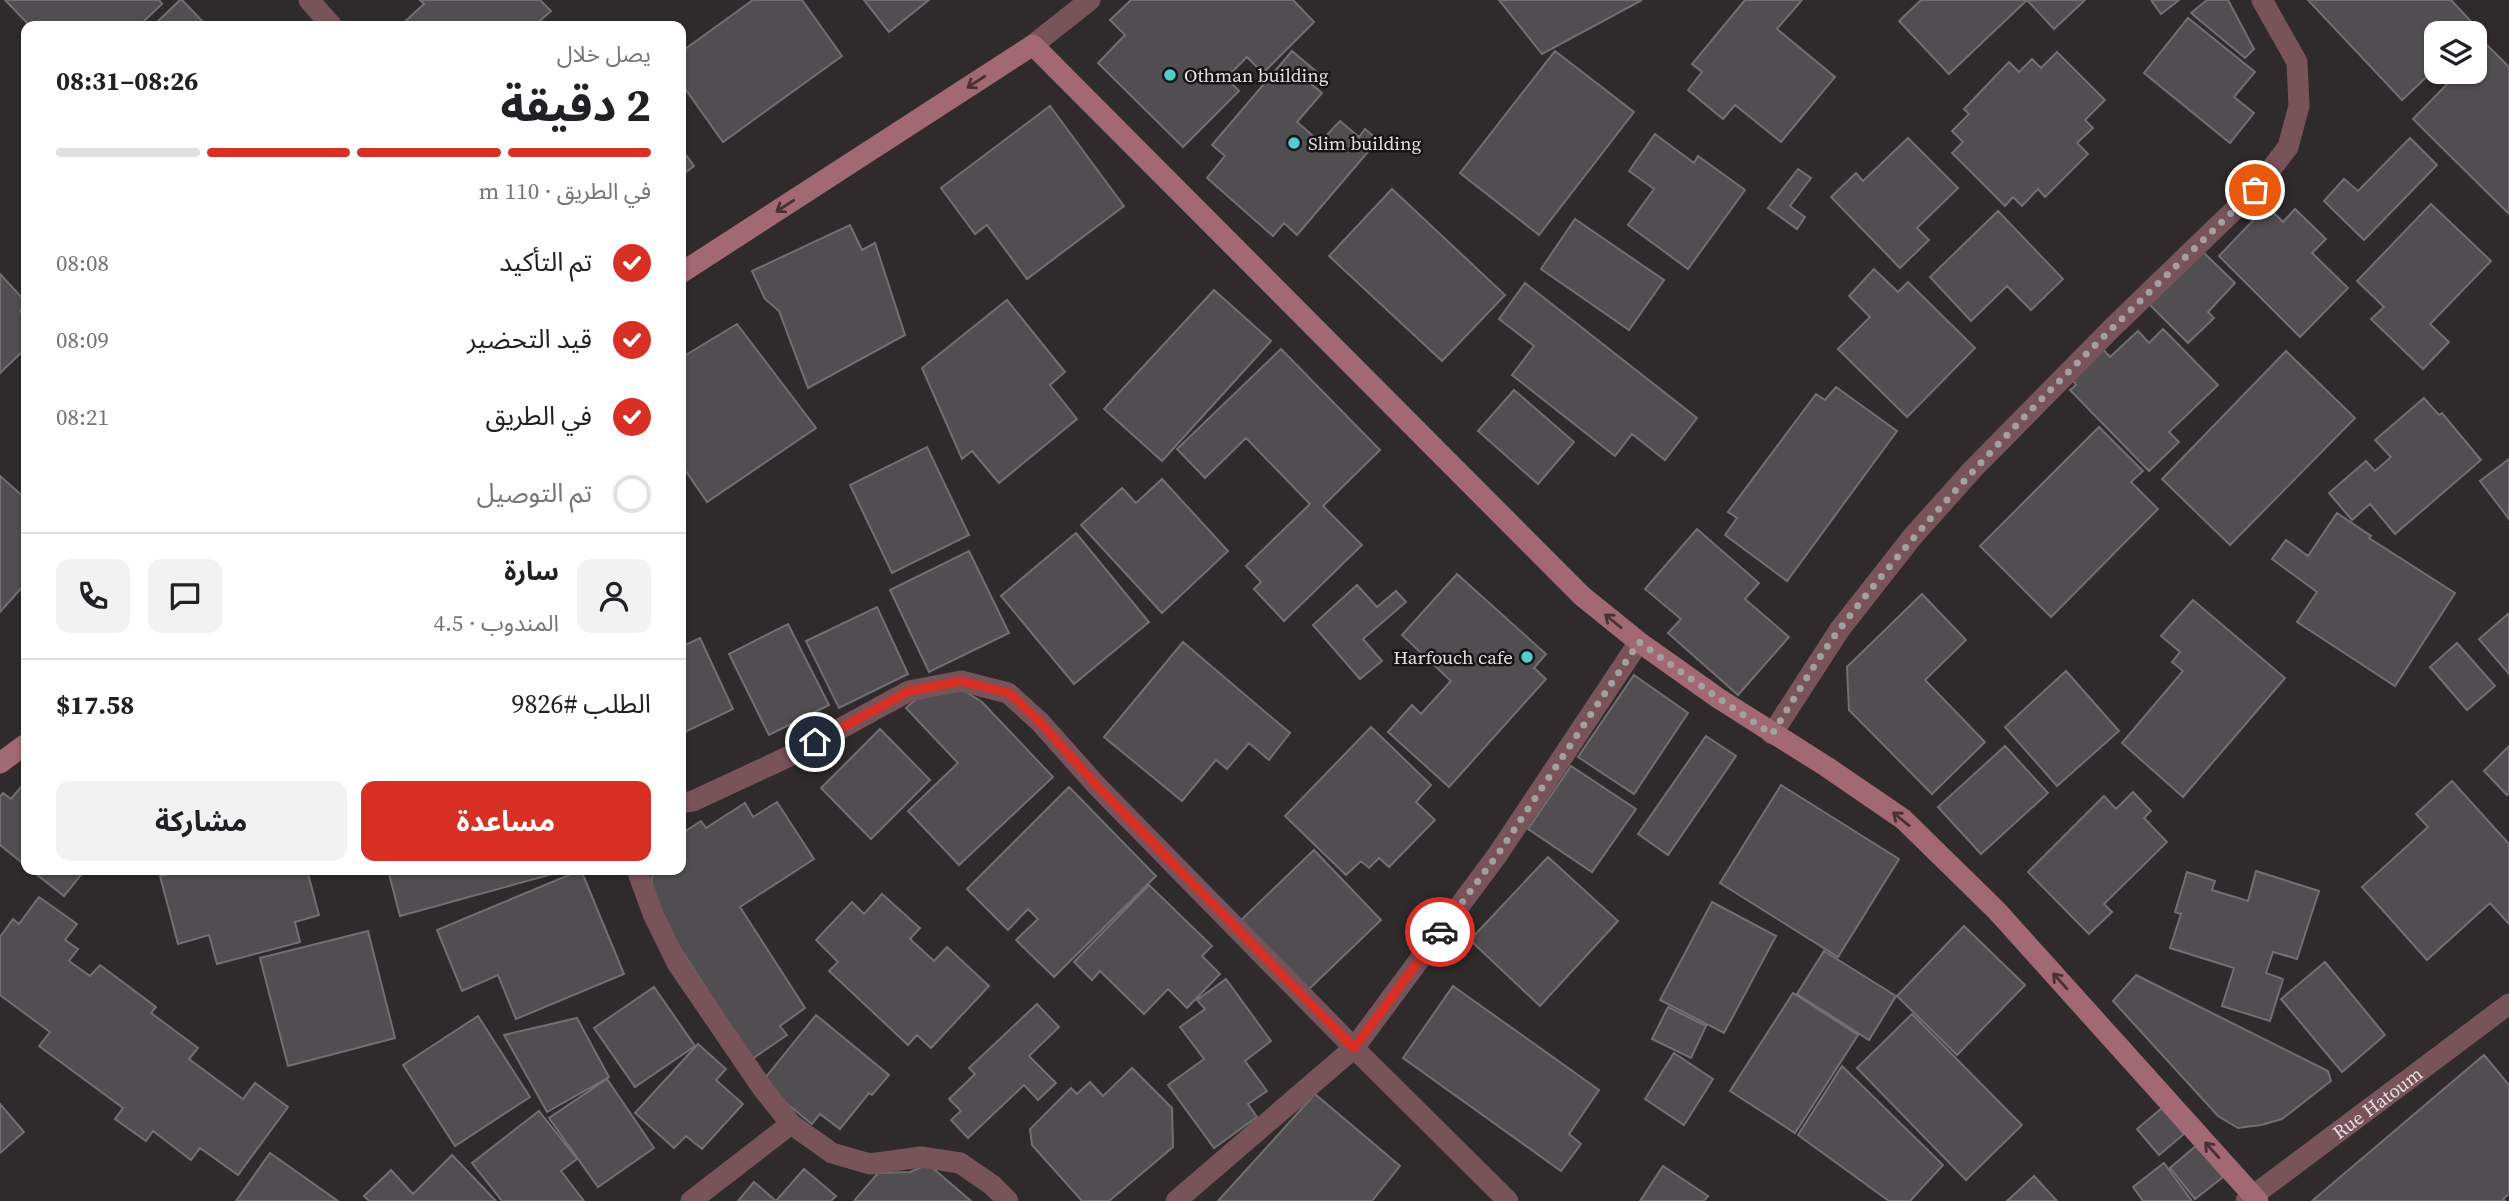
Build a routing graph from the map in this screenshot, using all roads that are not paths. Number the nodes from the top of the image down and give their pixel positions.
1 (309, 0) edge
2 (1090, 0) edge
3 (2262, 0) edge
4 (328, 21) edge
5 (1033, 45) junction
6 (686, 270) edge
7 (1639, 642) junction
8 (1772, 734) junction
9 (21, 748) edge
10 (0, 763) edge
11 (686, 802) edge
12 (639, 875) edge
13 (2509, 1004) edge
14 (1354, 1048) junction
15 (791, 1124) junction
16 (2252, 1199) edge
17 (691, 1201) edge
18 (1008, 1201) edge
19 (1176, 1201) edge
20 (1508, 1201) edge

1 - 4 street
2 - 5 street
3 - 8 street
5 -> 6 street
7 -> 5 street
7 - 8 street
7 - 14 street
16 -> 8 street
9 - 10 street
11 - 14 street
12 - 15 street
13 - 16 street, Rue Hatoum
14 - 19 street
14 - 20 street
15 - 17 street
15 - 18 street

